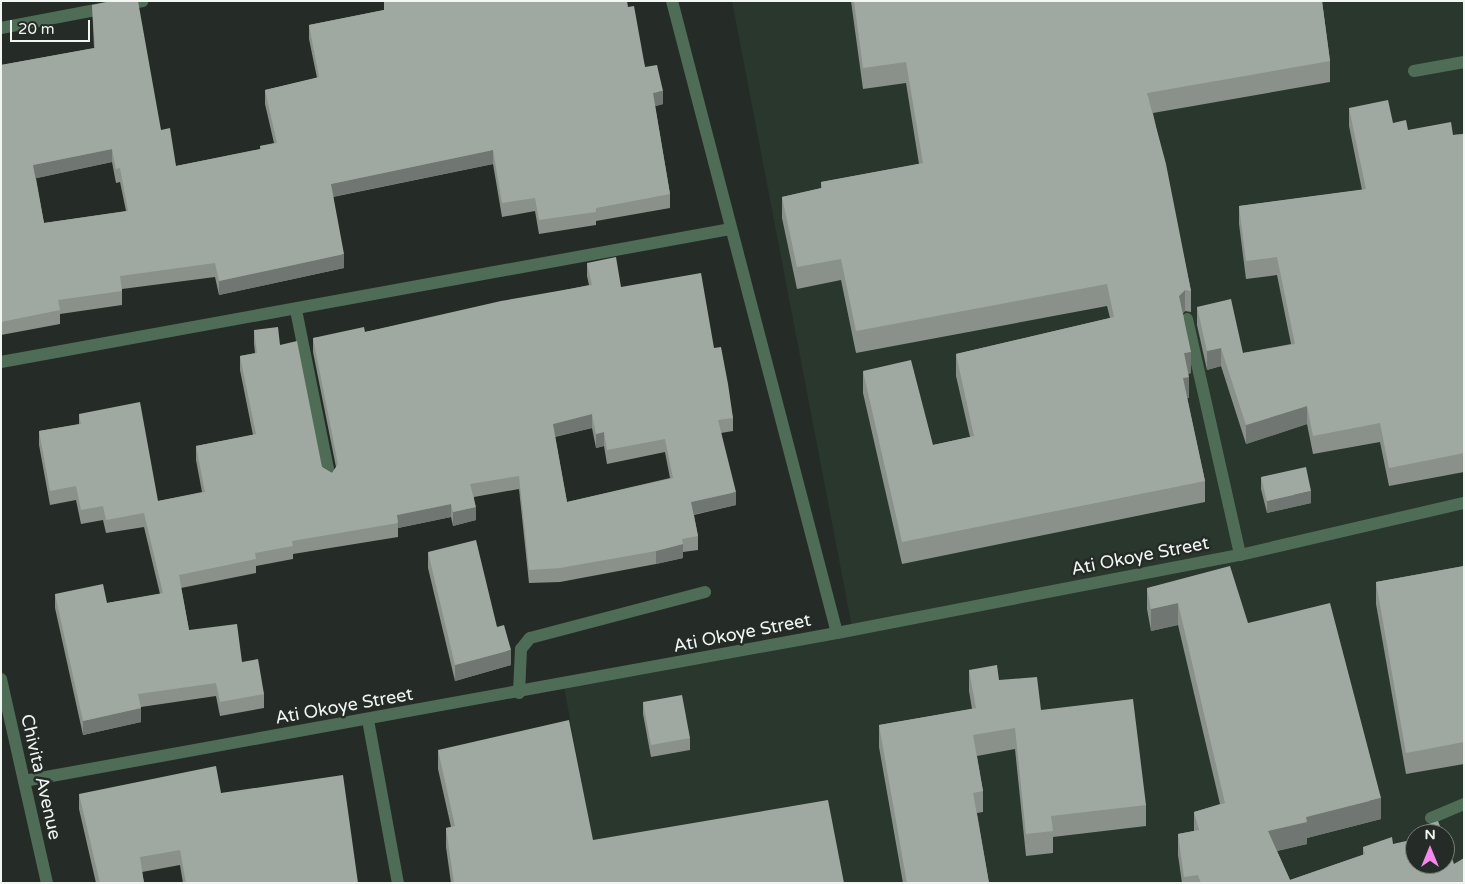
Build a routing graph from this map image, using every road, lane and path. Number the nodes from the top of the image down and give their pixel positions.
1 (142, 1) edge
2 (672, 1) edge
3 (1, 28) edge
4 (1464, 62) edge
5 (1414, 71) dead end
6 (731, 229) junction
7 (296, 310) junction
8 (1188, 319) dead end
9 (1, 362) edge
10 (330, 479) edge
11 (1464, 503) edge
12 (1240, 554) junction
13 (705, 592) dead end
14 (837, 633) junction
15 (1, 679) edge
16 (519, 692) junction
17 (368, 720) junction
18 (24, 781) junction
19 (1464, 804) edge
20 (1432, 818) dead end
21 (47, 883) edge
22 (398, 883) edge

1 - 3 street
2 - 6 street
4 - 5 street
6 - 7 street
6 - 14 street
7 - 9 street
7 - 10 street
8 - 12 street
11 - 12 street, Ati Okoye Street
12 - 14 street, Ati Okoye Street
13 - 16 street
14 - 16 street, Ati Okoye Street
15 - 18 street, Chivita Avenue
16 - 17 street, Ati Okoye Street
17 - 18 street, Ati Okoye Street
17 - 22 street
18 - 21 street, Chivita Avenue
19 - 20 street

